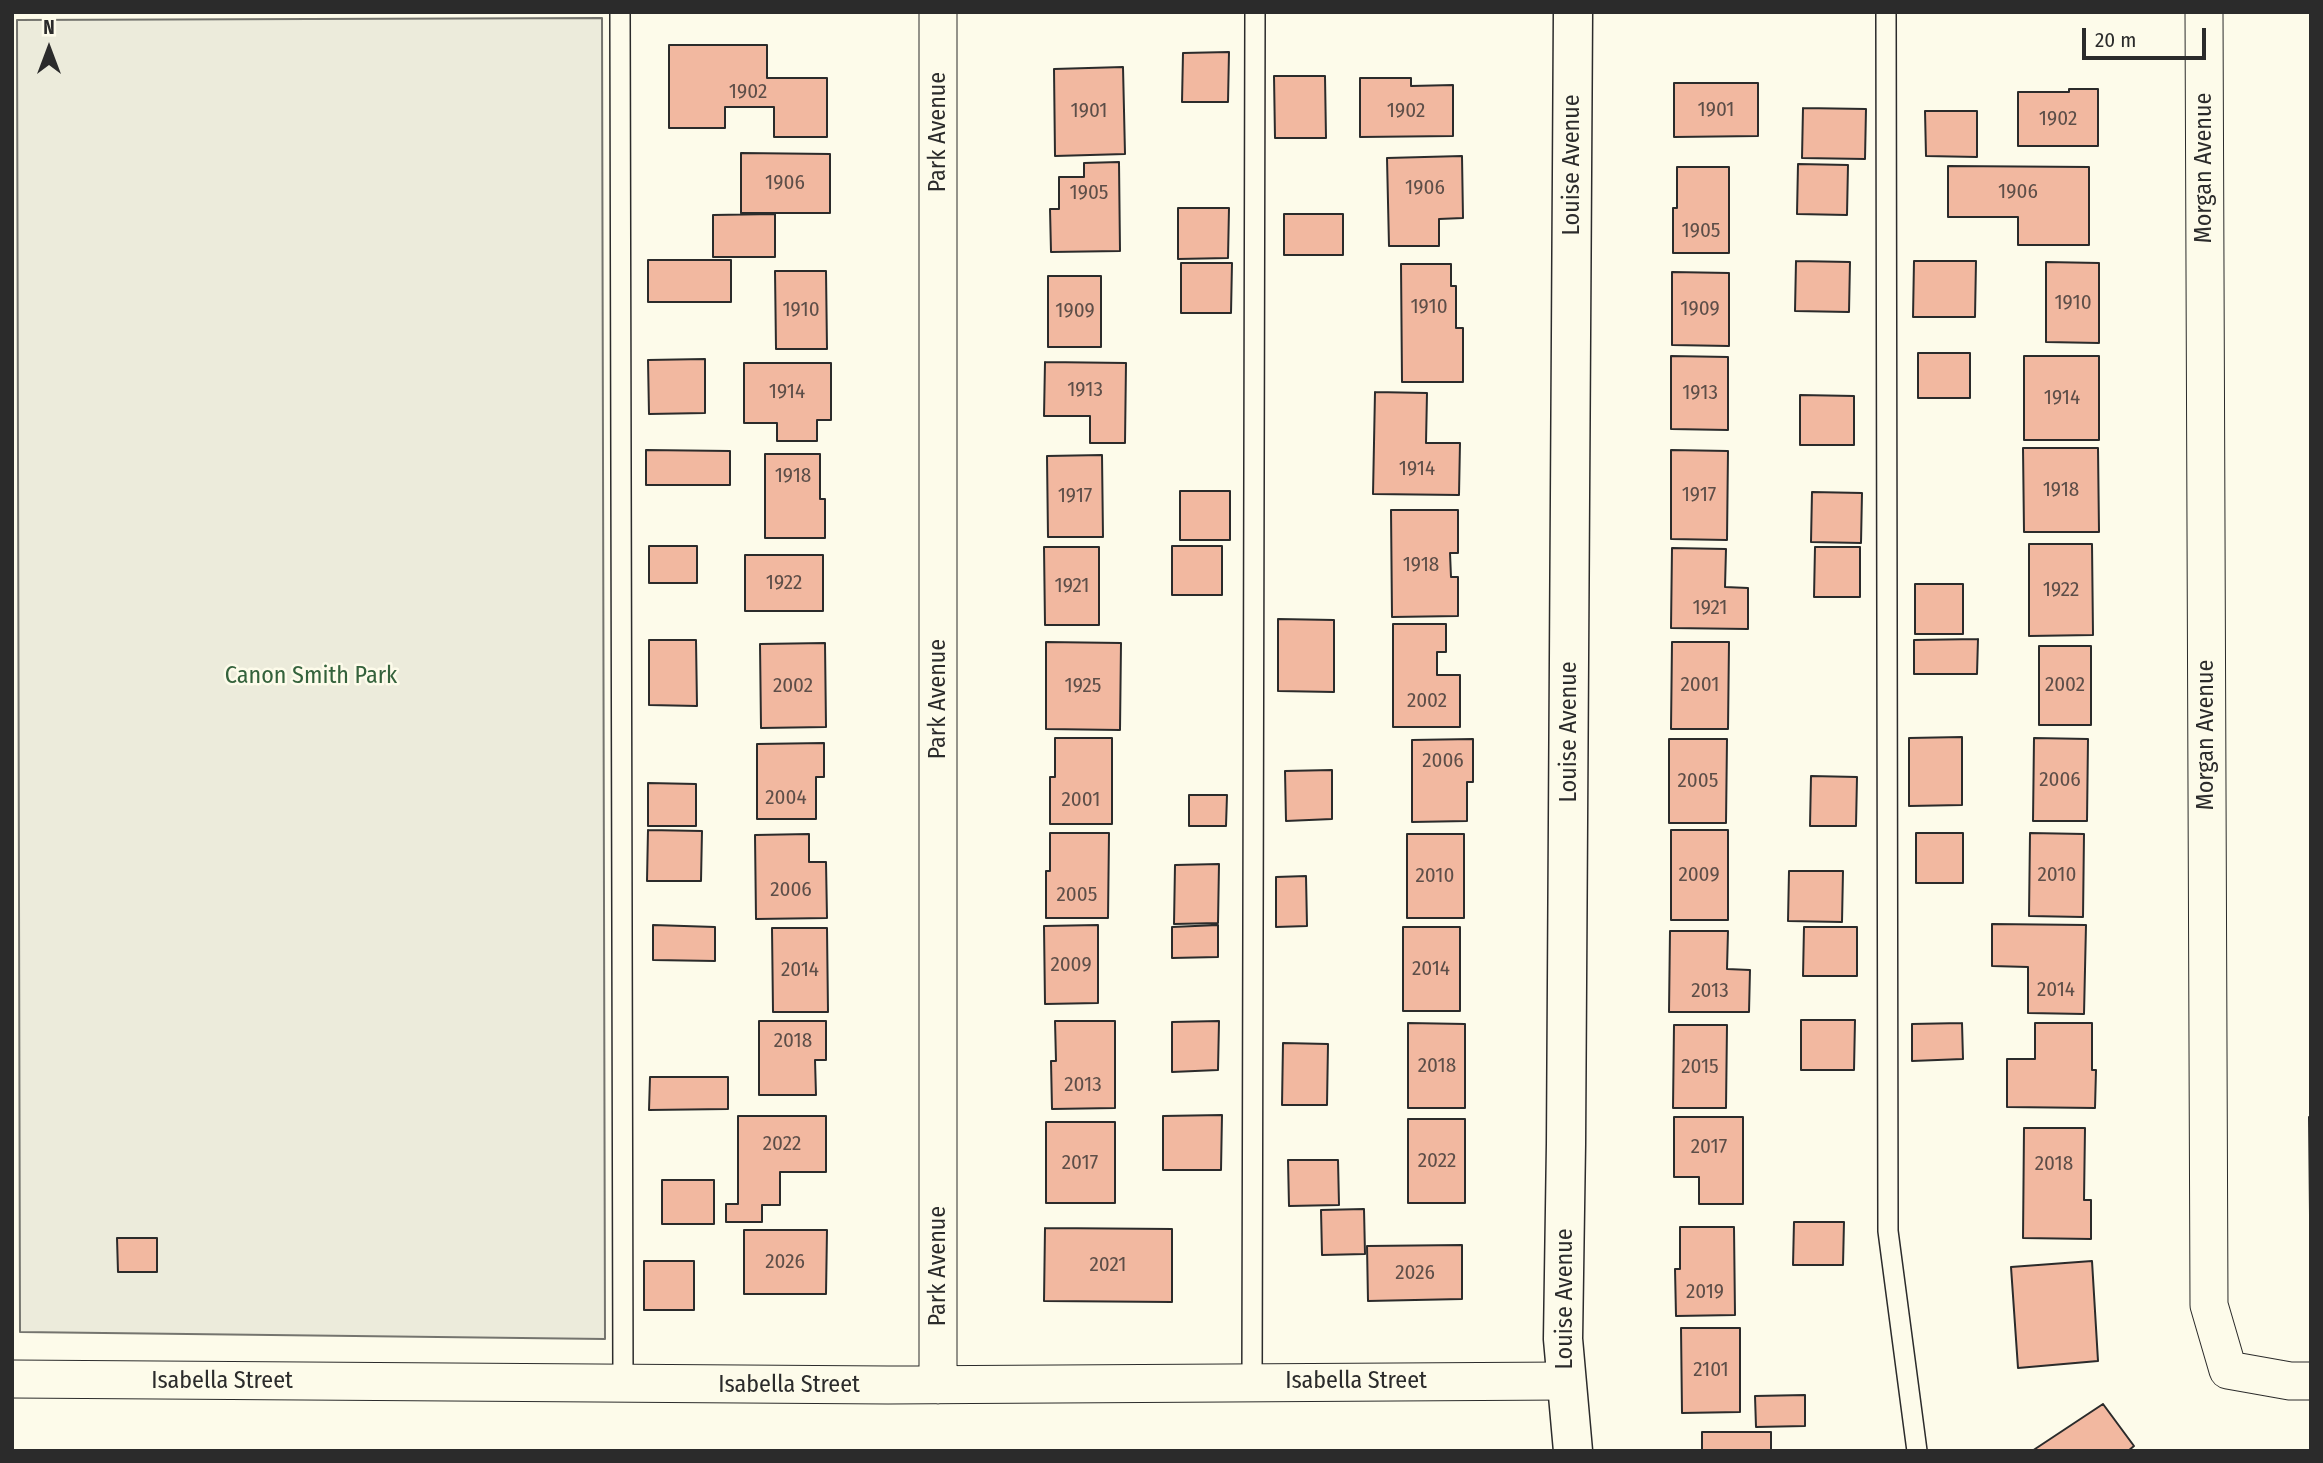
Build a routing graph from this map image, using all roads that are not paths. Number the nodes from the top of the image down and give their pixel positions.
1 (620, 12) edge
2 (938, 12) edge
3 (1255, 12) edge
4 (1573, 12) edge
5 (1886, 12) edge
6 (2204, 12) edge
7 (12, 1380) edge
8 (1252, 1381) junction
9 (1565, 1381) junction
10 (2311, 1381) edge
11 (623, 1384) junction
12 (938, 1385) junction
13 (1573, 1451) edge
14 (1917, 1451) edge

1 - 11 lane
2 - 12 street, Park Avenue
3 - 8 lane
4 - 9 street, Louise Avenue
5 - 14 lane
6 - 10 street, Morgan Avenue
7 - 11 street, Isabella Street
8 - 9 street, Isabella Street
8 - 12 street, Isabella Street
9 - 13 street, Louise Avenue
11 - 12 street, Isabella Street

